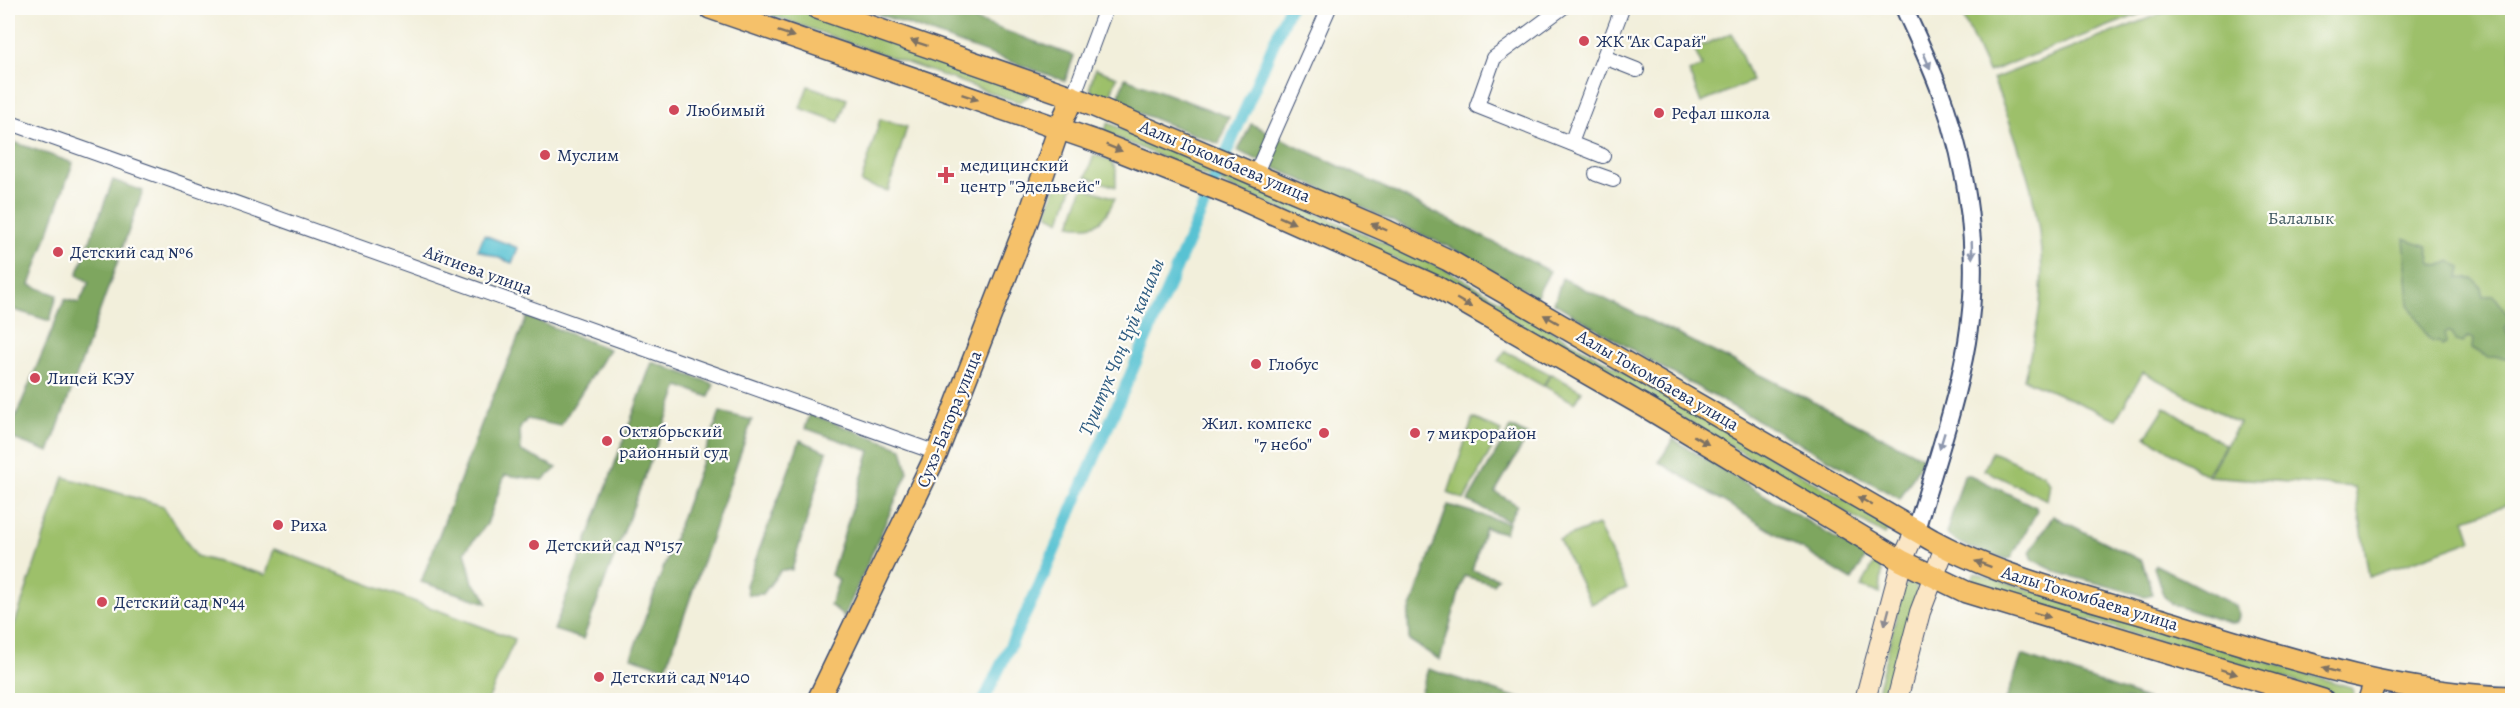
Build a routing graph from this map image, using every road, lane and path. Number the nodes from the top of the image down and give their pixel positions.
1 (711, 8) edge
2 (1107, 8) edge
3 (1329, 8) edge
4 (1562, 8) edge
5 (1619, 8) edge
6 (1904, 8) edge
7 (828, 9) edge
8 (1604, 57) junction
9 (1637, 70) dead end
10 (1073, 97) junction
11 (8, 122) edge
12 (1059, 128) junction
13 (1571, 143) junction
14 (1603, 156) dead end
15 (1250, 173) junction
16 (1596, 174) dead end
17 (1613, 180) dead end
18 (937, 453) junction
19 (1916, 531) junction
20 (1945, 547) junction
21 (1902, 561) junction
22 (1933, 576) junction
23 (2372, 691) edge
24 (2512, 697) edge
25 (818, 700) edge
26 (1865, 700) edge
27 (1897, 700) edge
28 (2322, 700) edge

1 -> 12 main road, Аалы Токомбаева улица
2 - 10 street
3 - 15 street
4 - 13 street
5 - 8 street
6 -> 19 street
10 -> 7 main road, Аалы Токомбаева улица
8 - 9 street
8 - 13 street
10 - 12 main road, Сухэ-Батора улица
10 - 15 main road, Аалы Токомбаева улица
11 - 18 street, Айтиева улица
12 - 18 main road, Сухэ-Батора улица
12 -> 21 main road, Аалы Токомбаева улица
13 - 14 street
19 -> 15 main road, Аалы Токомбаева улица
16 - 17 street
18 - 25 main road, Сухэ-Батора улица
19 - 20 main road, Аалы Токомбаева улица
19 - 21 main road
20 - 22 main road
23 -> 20 main road, Аалы Токомбаева улица
21 - 22 main road, Аалы Токомбаева улица
21 -> 26 main road
22 - 27 main road
22 -> 28 main road, Аалы Токомбаева улица
23 - 24 main road, Аалы Токомбаева улица

